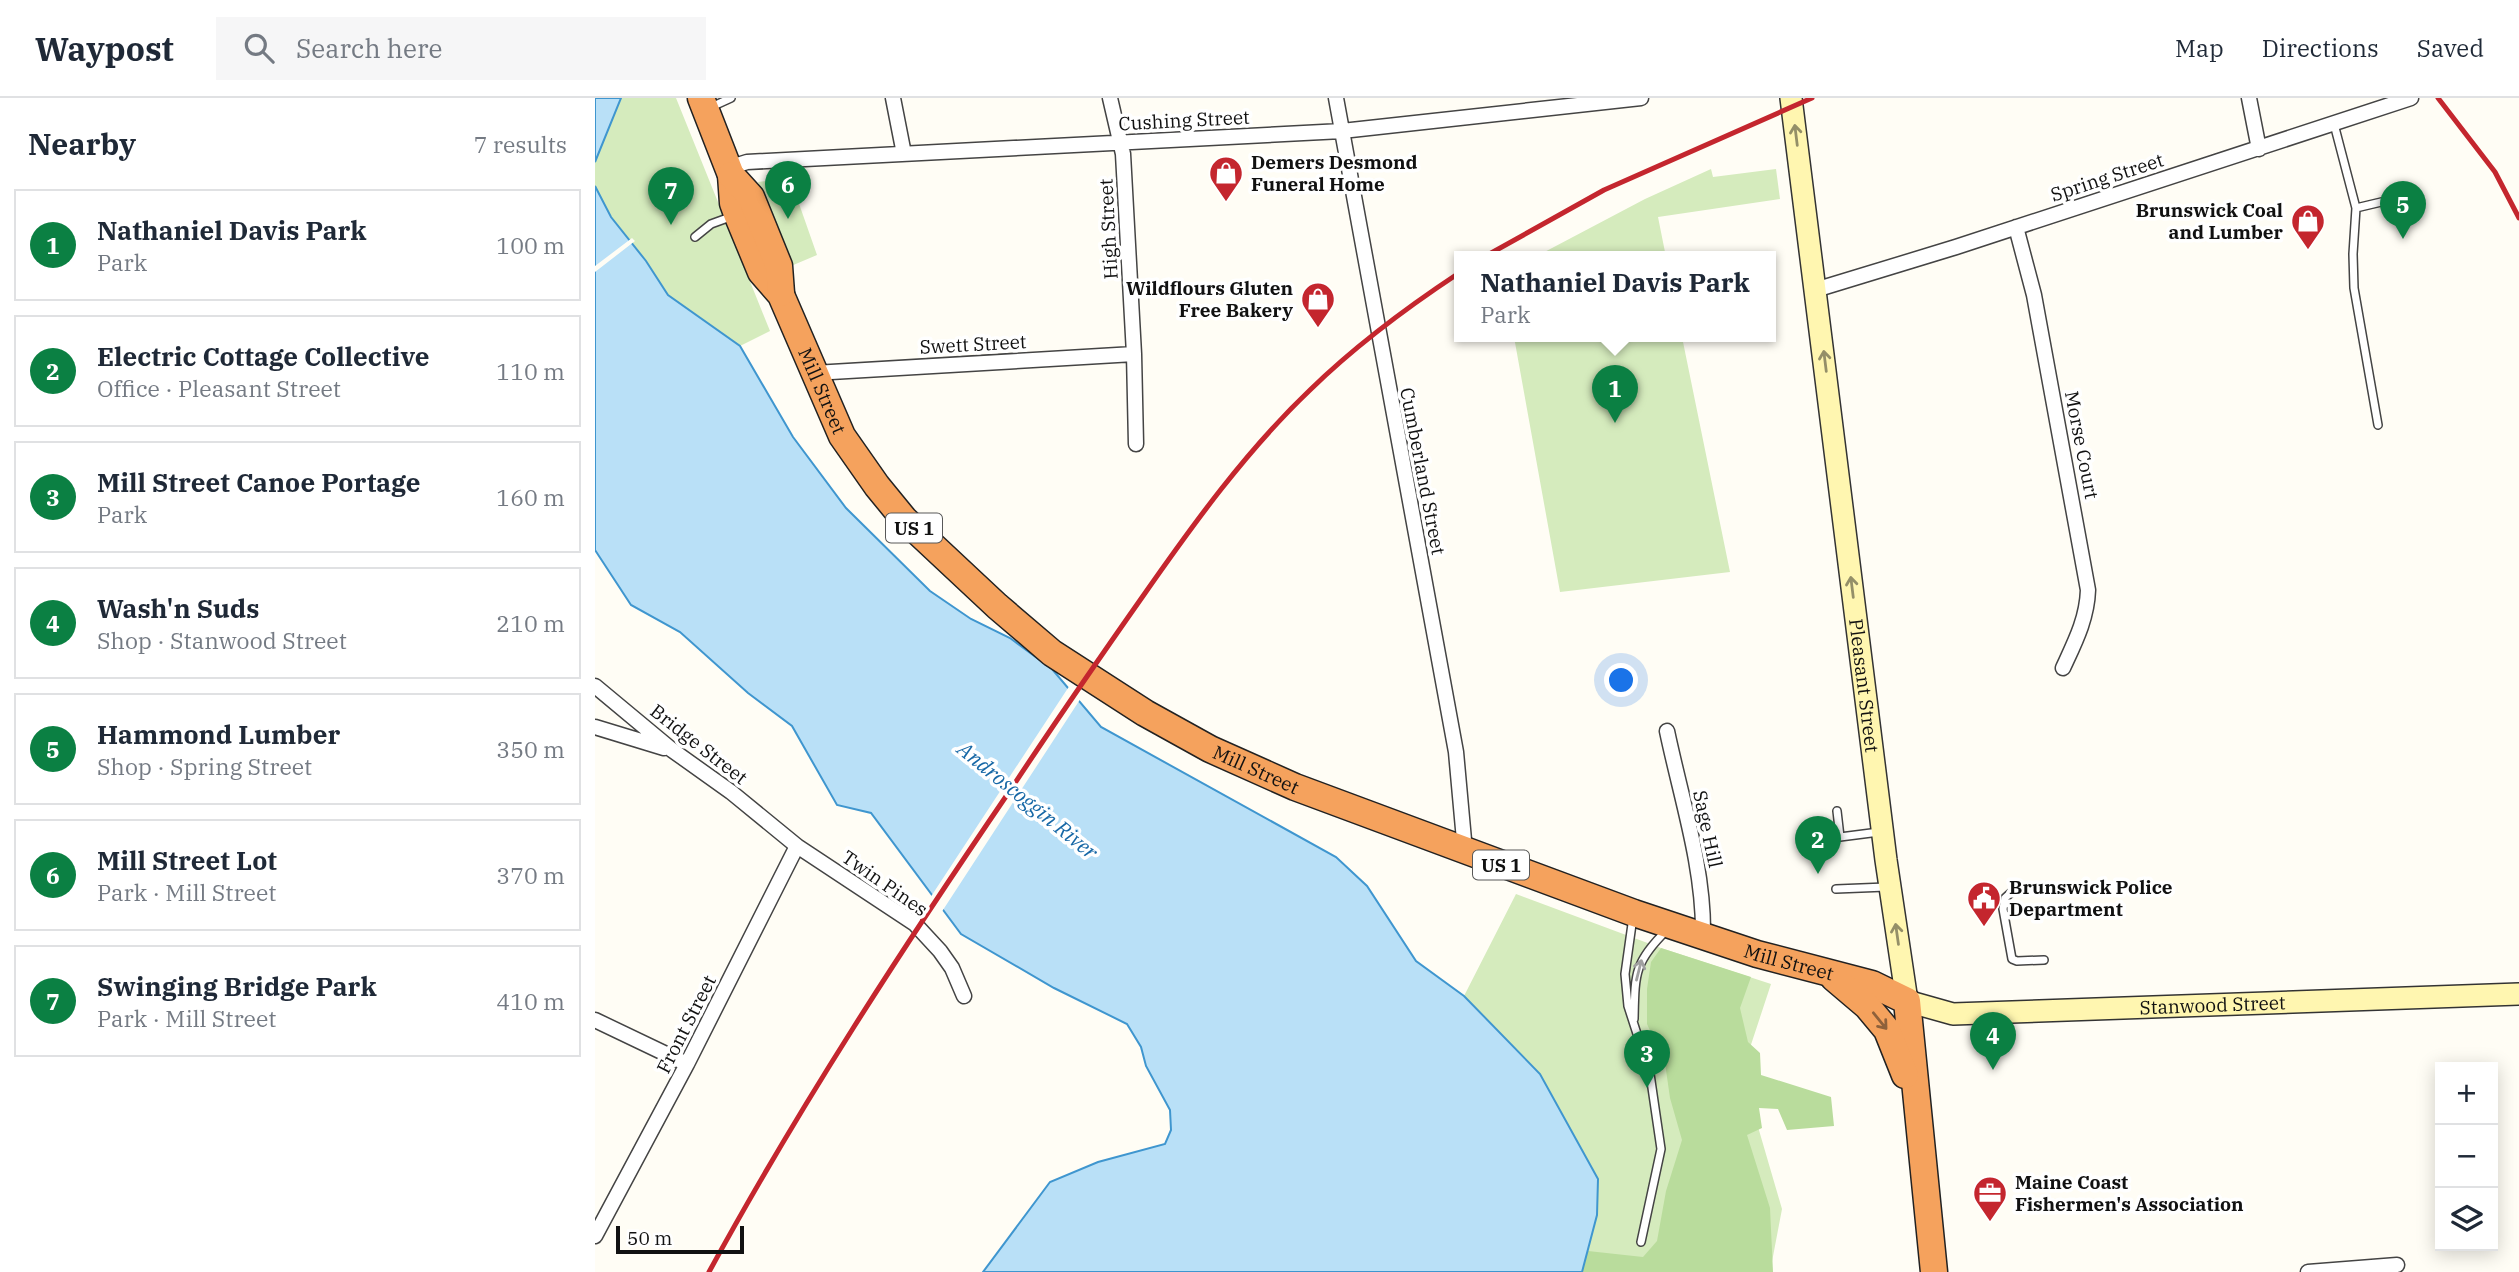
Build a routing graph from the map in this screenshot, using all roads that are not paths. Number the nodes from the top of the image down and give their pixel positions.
1 (731, 98) edge
2 (893, 98) edge
3 (1110, 98) edge
4 (1336, 98) edge
5 (1641, 98) edge
6 (1791, 98) edge
7 (2249, 98) edge
8 (2409, 99) edge
9 (703, 104) edge
10 (1541, 104) edge
11 (2334, 124) junction
12 (1342, 131) junction
13 (1119, 143) junction
14 (2259, 149) junction
15 (904, 154) junction
16 (730, 172) junction
17 (2394, 200) dead end
18 (2356, 208) junction
19 (737, 215) junction
20 (2016, 227) junction
21 (695, 237) dead end
22 (1815, 290) junction
23 (781, 295) junction
24 (1134, 354) junction
25 (814, 373) junction
26 (2378, 425) dead end
27 (1136, 444) dead end
28 (2063, 668) dead end
29 (595, 686) edge
30 (599, 728) edge
31 (1667, 731) dead end
32 (672, 750) junction
33 (1837, 811) dead end
34 (1883, 832) junction
35 (797, 846) junction
36 (1465, 851) junction
37 (1890, 886) junction
38 (2043, 886) dead end
39 (1836, 889) dead end
40 (1634, 913) junction
41 (1672, 925) junction
42 (1703, 935) junction
43 (2044, 960) dead end
44 (1831, 974) junction
45 (2519, 994) edge
46 (964, 996) dead end
47 (1907, 1001) junction
48 (595, 1020) edge
49 (1634, 1027) junction
50 (687, 1064) junction
51 (1920, 1116) junction
52 (595, 1236) edge
53 (1641, 1242) dead end
54 (2397, 1265) dead end
55 (1934, 1272) edge
56 (2308, 1272) edge

1 - 9 lane
2 - 15 street
3 - 13 street, High Street
4 - 12 street, Cumberland Street
5 - 10 street, Cushing Street
22 -> 6 main road, Pleasant Street
7 - 14 street
8 - 11 street, Spring Street
9 - 16 highway, Mill Street / US 1
10 - 12 street, Cushing Street
11 - 14 street, Spring Street
11 - 18 lane
12 - 13 street, Cushing Street
12 - 36 street, Cumberland Street
13 - 15 street, Cushing Street
13 - 24 street, High Street
14 - 20 street, Spring Street
15 - 16 street, Cushing Street
16 - 19 highway, Mill Street / US 1
16 - 23 highway, Mill Street / US 1
17 - 18 lane
18 - 26 lane
19 - 21 lane
19 - 23 highway, Mill Street / US 1
20 - 22 street, Spring Street
20 - 28 street, Morse Court
34 -> 22 main road, Pleasant Street
23 - 25 highway, Mill Street / US 1
24 - 25 street, Swett Street
24 - 27 street, High Street
25 - 36 highway, Mill Street / US 1
29 - 32 street, Bridge Street
30 - 32 street
31 - 42 street, Sage Hill
32 - 35 street, Bridge Street
33 - 34 lane
34 - 37 main road, Pleasant Street
35 - 46 street, Twin Pines
35 - 50 street, Front Street
36 - 40 highway, Mill Street / US 1
37 - 39 lane
47 -> 37 main road, Pleasant Street
38 - 43 lane
40 - 41 highway, Mill Street / US 1
40 - 49 lane
41 - 42 highway, Mill Street / US 1
49 -> 41 lane
42 - 44 highway, Mill Street / US 1
44 - 47 highway, Mill Street
44 -> 51 highway, US 1
45 - 47 main road, Stanwood Street
47 - 51 highway, Pleasant Street
48 - 50 street
49 - 53 lane
50 - 52 street, Front Street
51 - 55 highway, Pleasant Street / US 1
54 - 56 street

